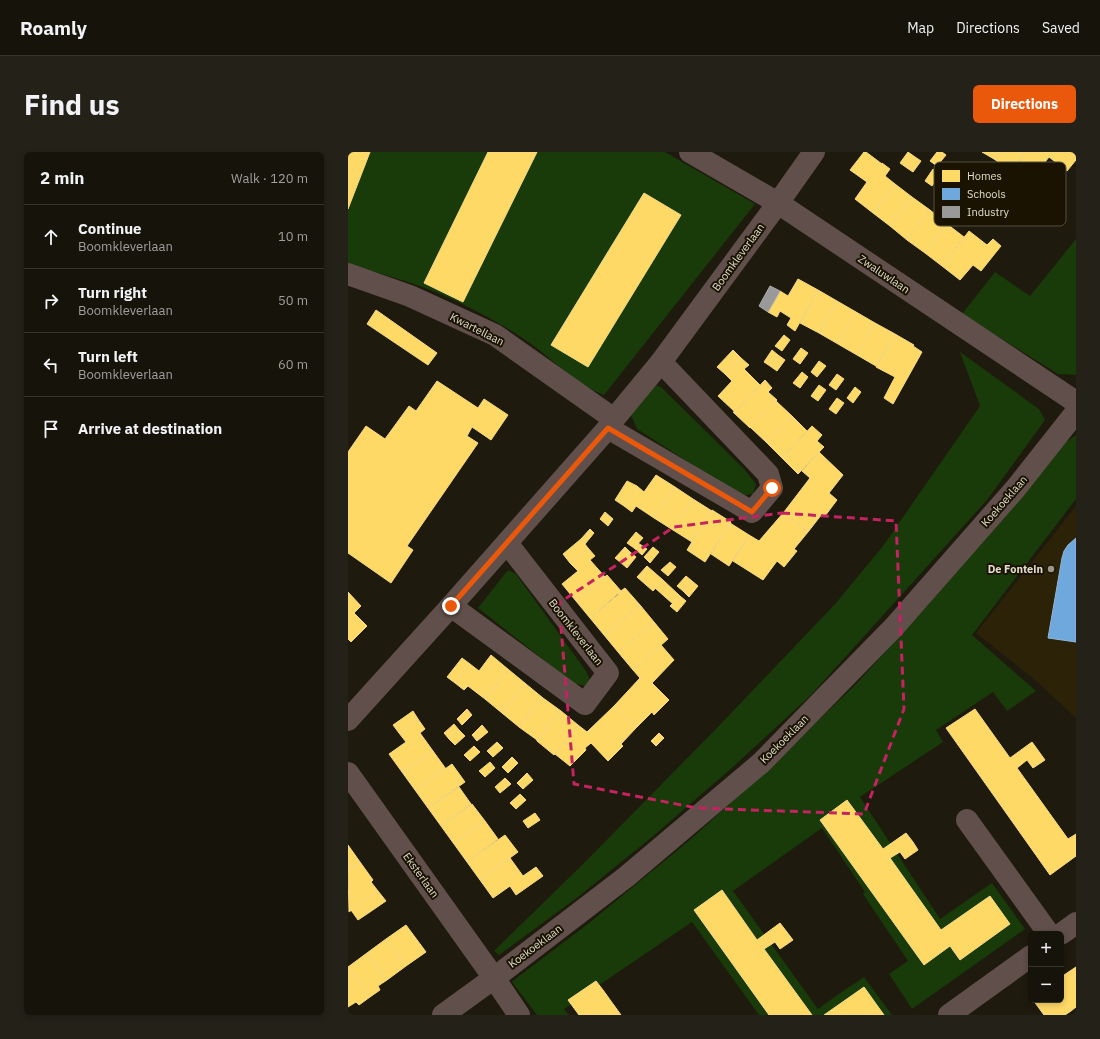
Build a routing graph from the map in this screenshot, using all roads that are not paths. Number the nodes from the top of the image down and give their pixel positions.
1 (690, 152) edge
2 (814, 152) edge
3 (778, 203) junction
4 (348, 274) edge
5 (661, 362) junction
6 (1076, 402) edge
7 (1076, 412) edge
8 (611, 424) junction
9 (507, 543) junction
10 (451, 606) junction
11 (348, 720) edge
12 (348, 773) edge
13 (967, 820) dead end
14 (1076, 923) edge
15 (1047, 931) edge
16 (1064, 932) edge
17 (1028, 958) edge
18 (494, 978) junction
19 (443, 1015) edge
20 (519, 1015) edge
21 (949, 1015) edge

1 - 3 street, Zwaluwlaan
2 - 3 street, Boomkleverlaan
3 - 5 street, Boomkleverlaan
3 - 6 street, Zwaluwlaan
4 - 8 street, Kwartellaan
5 - 8 street, Boomkleverlaan
5 - 8 street
7 - 18 street, Koekoeklaan
8 - 9 street, Boomkleverlaan
9 - 10 street, Boomkleverlaan
9 - 10 street, Boomkleverlaan
10 - 11 street, Boomkleverlaan
12 - 18 street, Eksterlaan
13 - 15 street
14 - 16 street
17 - 21 street
18 - 19 street, Koekoeklaan
18 - 20 street, Eksterlaan

